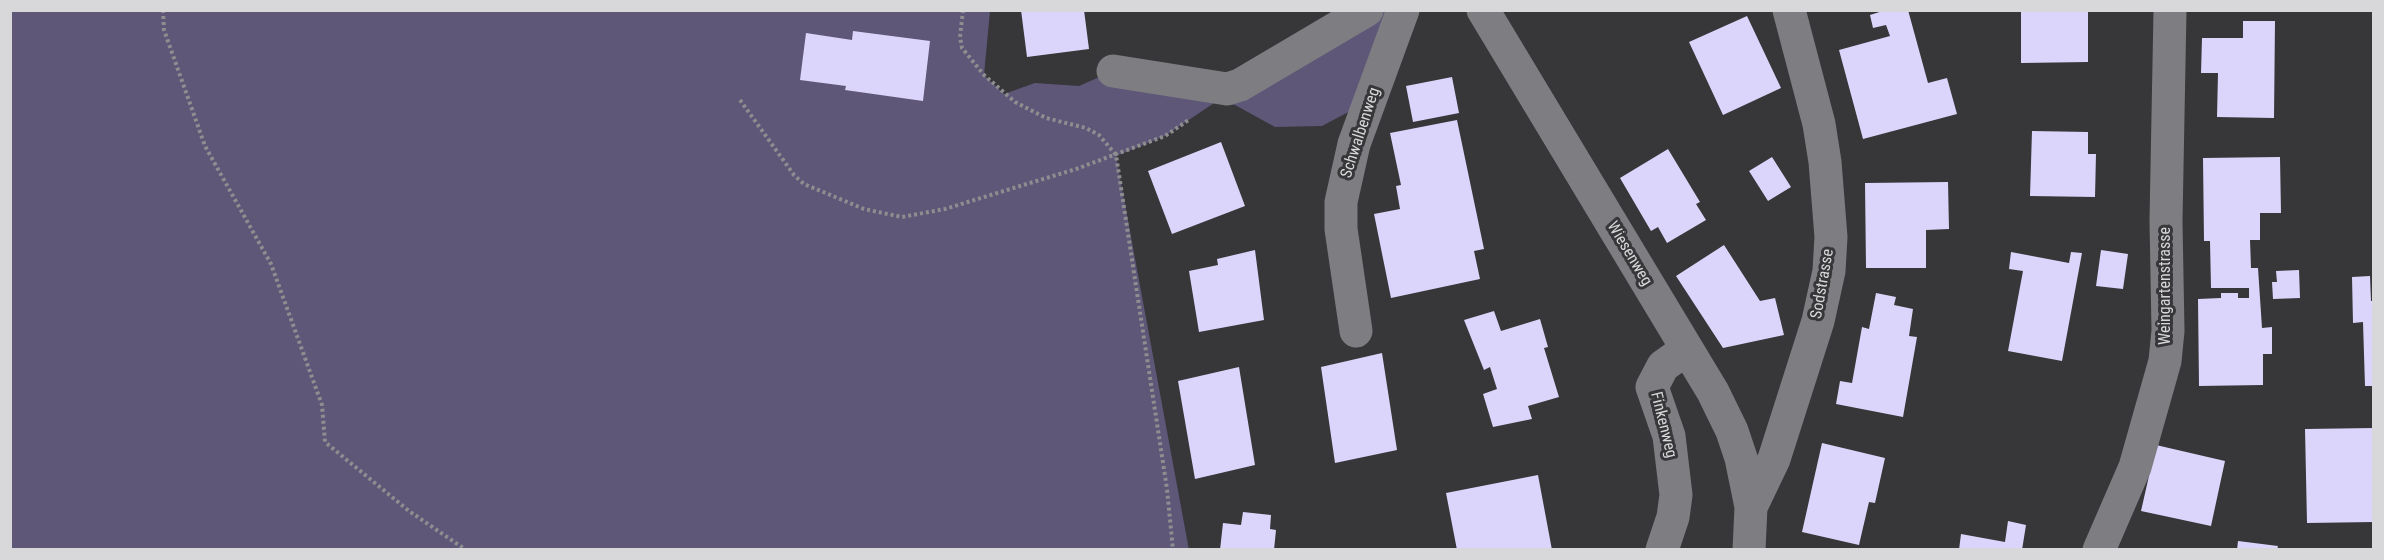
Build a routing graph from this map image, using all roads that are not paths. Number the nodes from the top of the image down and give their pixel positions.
1 (1367, 10) edge
2 (1403, 10) edge
3 (1483, 10) edge
4 (1789, 10) edge
5 (2170, 10) edge
6 (1113, 71) dead end
7 (1356, 331) dead end
8 (1687, 349) junction
9 (1751, 507) junction
10 (1662, 549) edge
11 (1749, 549) edge
12 (2099, 549) edge

1 - 6 street
2 - 7 street, Schwalbenweg
3 - 8 street, Wiesenweg
4 - 9 street, Sodstrasse
5 - 12 street, Weingartenstrasse
8 - 9 street, Wiesenweg
8 - 10 street, Finkenweg
9 - 11 street, Sodstrasse

